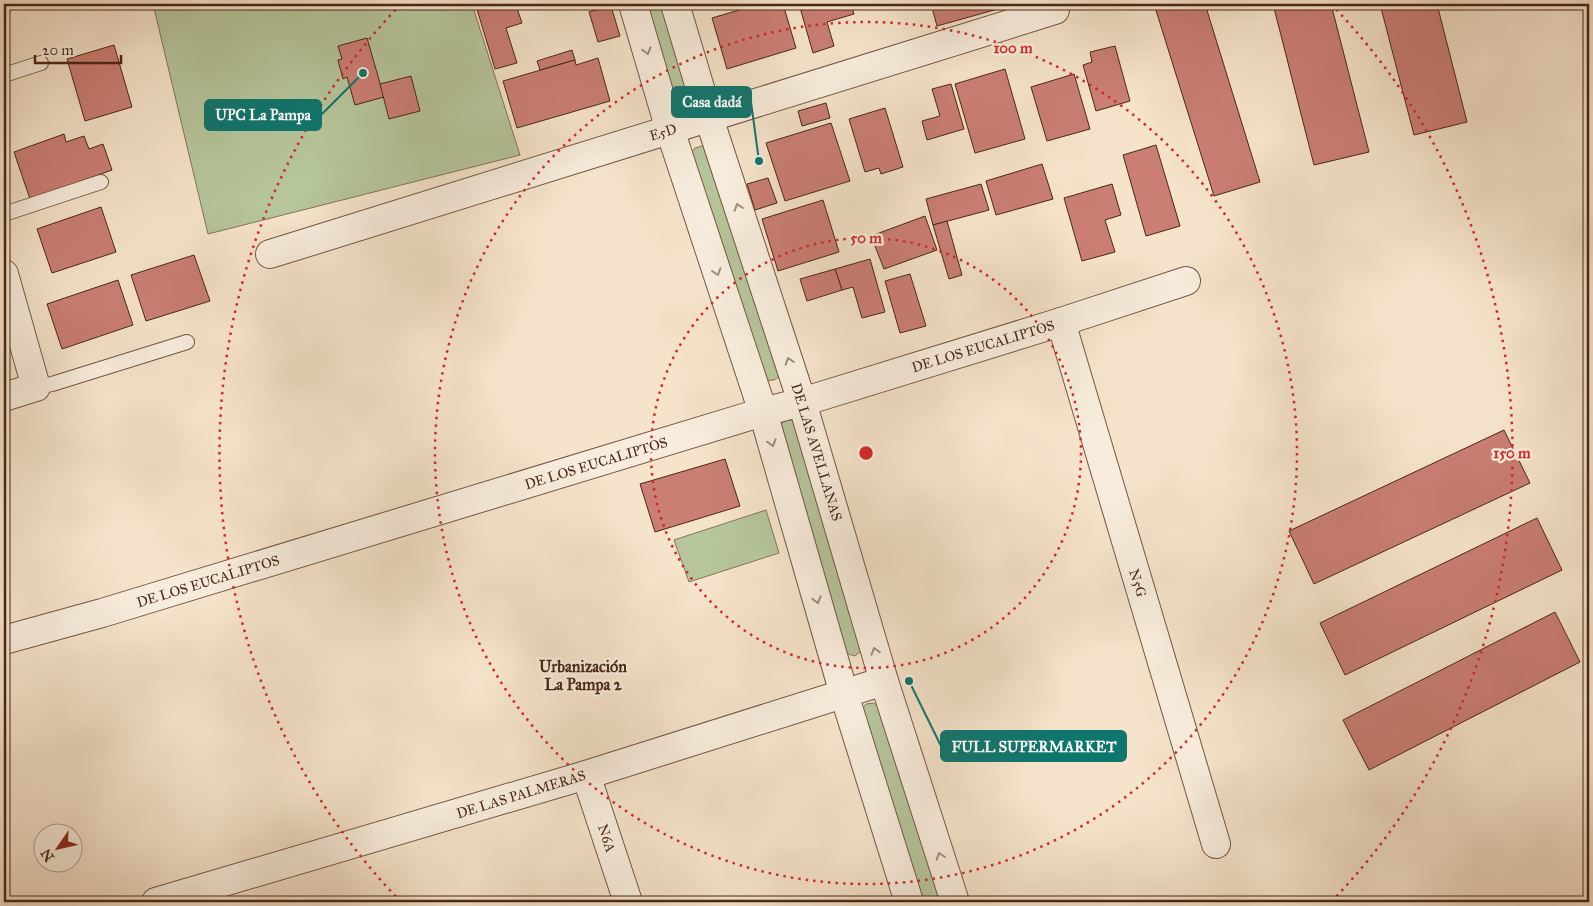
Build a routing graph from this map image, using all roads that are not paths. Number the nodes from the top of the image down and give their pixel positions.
1 (633, 4) edge
2 (674, 4) edge
3 (1055, 10) dead end
4 (41, 63) dead end
5 (4, 75) edge
6 (709, 118) junction
7 (670, 130) junction
8 (101, 182) dead end
9 (4, 214) edge
10 (270, 254) dead end
11 (4, 274) edge
12 (1186, 281) dead end
13 (1061, 322) junction
14 (188, 342) dead end
15 (36, 387) junction
16 (4, 397) edge
17 (802, 402) junction
18 (763, 412) junction
19 (4, 640) edge
20 (884, 681) junction
21 (844, 694) junction
22 (586, 775) junction
23 (1216, 844) dead end
24 (156, 902) edge
25 (628, 902) edge
26 (909, 902) edge
27 (954, 902) edge

1 -> 7 street
2 - 6 street, DE LAS AVELLANAS
3 - 6 street, E5D
4 - 5 lane
6 - 7 street, E5D
17 -> 6 street, DE LAS AVELLANAS
7 - 10 street, E5D
7 -> 18 street
8 - 9 lane
11 - 15 street
12 - 13 street, DE LOS EUCALIPTOS
13 - 17 street, DE LOS EUCALIPTOS
13 - 23 street, N5G
14 - 15 lane
15 - 16 street
17 - 18 street, DE LOS EUCALIPTOS
20 -> 17 street, DE LAS AVELLANAS
18 - 19 street, DE LOS EUCALIPTOS
18 -> 21 street
20 - 21 street, DE LAS PALMERAS
27 -> 20 street, DE LAS AVELLANAS
21 - 22 street, DE LAS PALMERAS
21 - 26 street
22 - 24 street, DE LAS PALMERAS
22 - 25 street, N6A

